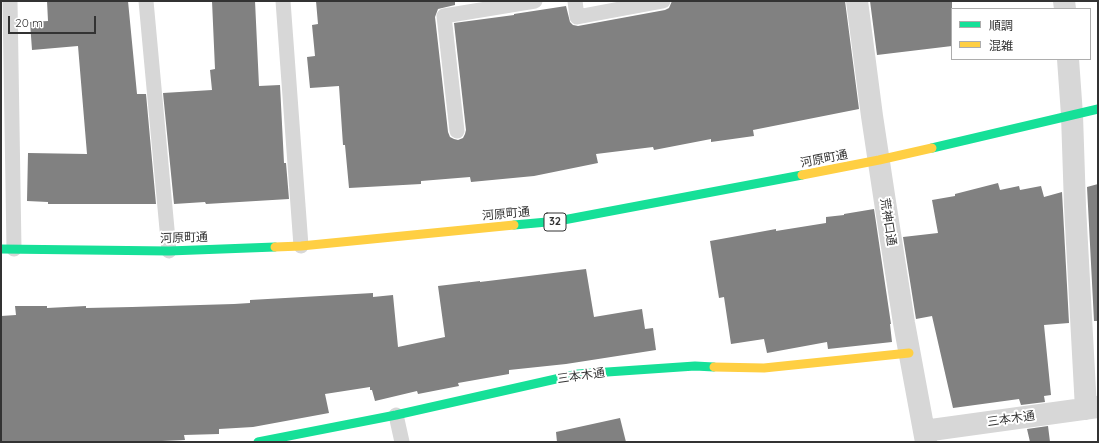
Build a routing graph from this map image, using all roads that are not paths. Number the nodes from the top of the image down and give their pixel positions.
1 (10, 1) edge
2 (146, 1) edge
3 (283, 1) edge
4 (535, 1) edge
5 (575, 1) edge
6 (663, 1) edge
7 (857, 1) edge
8 (1068, 60) edge
9 (1098, 109) edge
10 (1072, 115) junction
11 (457, 131) dead end
12 (879, 160) junction
13 (302, 246) junction
14 (8, 249) edge
15 (169, 251) junction
16 (909, 352) junction
17 (1092, 408) edge
18 (396, 415) junction
19 (925, 436) edge
20 (258, 442) edge
21 (402, 442) edge

1 - 14 lane
2 - 15 lane
3 - 13 lane
4 - 11 lane
5 - 6 lane
7 - 12 street, 荒神口通
8 - 10 street
9 - 10 main road, 河原町通 / 32
10 - 12 main road, 河原町通 / 32
10 - 17 street
12 - 13 main road, 河原町通 / 32
12 - 16 street, 荒神口通
13 - 15 main road, 河原町通 / 32
14 - 15 main road, 河原町通 / 32
16 - 18 main road, 三本木通
16 - 19 street, 荒神口通
17 - 19 street, 三本木通
18 - 20 main road, 三本木通
18 - 21 lane

